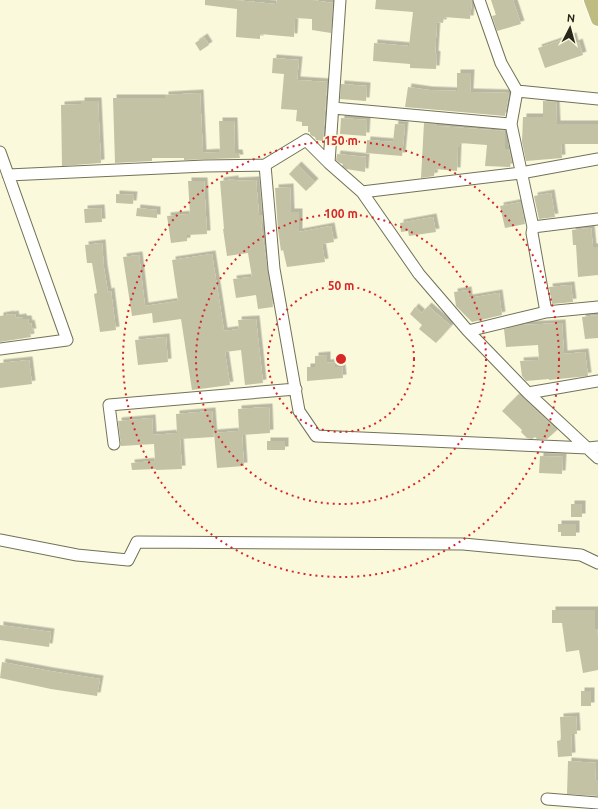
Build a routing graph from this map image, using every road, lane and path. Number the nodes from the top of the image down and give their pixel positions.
1 (340, 0) edge
2 (479, 0) edge
3 (591, 0) edge
4 (598, 19) edge
5 (517, 91) junction
6 (598, 99) edge
7 (333, 108) junction
8 (512, 124) junction
9 (0, 152) edge
10 (598, 159) edge
11 (329, 162) junction
12 (265, 165) junction
13 (521, 173) junction
14 (8, 175) junction
15 (362, 192) junction
16 (598, 219) edge
17 (532, 227) junction
18 (598, 307) edge
19 (546, 312) junction
20 (468, 331) junction
21 (0, 350) edge
22 (598, 381) edge
23 (296, 389) junction
24 (528, 392) junction
25 (114, 444) dead end
26 (593, 448) edge
27 (598, 458) edge
28 (0, 540) edge
29 (598, 563) edge
30 (547, 799) dead end
31 (598, 803) edge

1 - 7 street
2 - 5 street
3 - 4 main road
5 - 6 street
5 - 8 street
7 - 8 street
7 - 11 street
8 - 13 street
9 - 14 street
10 - 13 street
11 - 12 street
11 - 15 street
12 - 14 street
12 - 23 street
13 - 15 street
13 - 17 street
14 - 21 street
15 - 20 street
16 - 17 street
17 - 19 street
18 - 19 street
19 - 20 street
20 - 24 street
22 - 24 street
23 - 25 street
23 - 26 street
24 - 26 street
26 - 27 street
28 - 29 street
30 - 31 street

